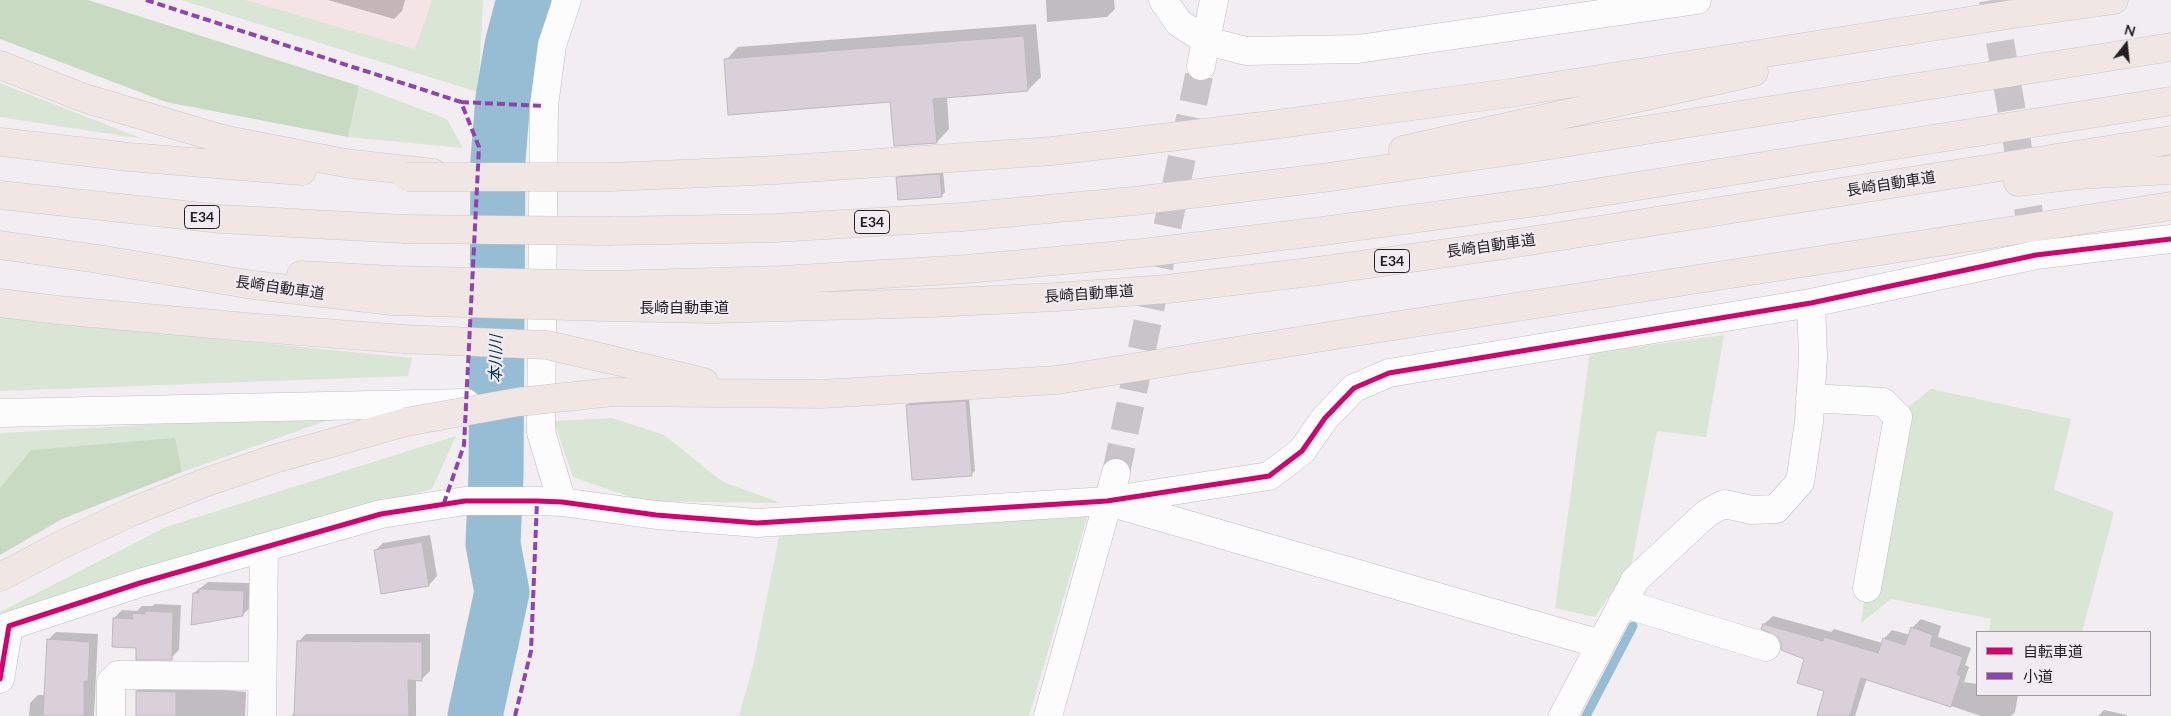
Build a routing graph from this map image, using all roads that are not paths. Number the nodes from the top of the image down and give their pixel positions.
1 (567, 0) edge
2 (1163, 0) edge
3 (1214, 0) edge
4 (1697, 0) edge
5 (2114, 0) edge
6 (2006, 15) junction
7 (2171, 47) edge
8 (1204, 54) junction
9 (0, 65) edge
10 (2171, 102) edge
11 (2171, 140) edge
12 (0, 142) edge
13 (2171, 170) edge
14 (407, 173) junction
15 (0, 196) edge
16 (1134, 201) junction
17 (2171, 206) edge
18 (2171, 239) edge
19 (0, 245) edge
20 (1167, 288) junction
21 (608, 296) junction
22 (0, 303) edge
23 (1811, 303) junction
24 (782, 394) junction
25 (1810, 398) junction
26 (0, 413) edge
27 (406, 413) junction
28 (1116, 473) tunnel mouth
29 (550, 501) junction
30 (1107, 501) junction
31 (264, 549) junction
32 (0, 577) edge
33 (1866, 588) dead end
34 (1622, 604) junction
35 (4, 628) edge
36 (1600, 644) junction
37 (1766, 647) dead end
38 (262, 676) junction
39 (0, 679) edge
40 (111, 716) edge
41 (262, 716) edge
42 (1048, 716) edge
43 (1563, 716) edge

1 - 29 street
2 - 8 street
3 - 8 street
4 - 8 street
5 - 6 highway
6 - 14 highway, bridge
6 - 16 highway
7 - 16 highway, E34
9 - 14 highway
10 - 21 highway
11 - 20 highway, 長崎自動車道 / E34
12 - 14 highway
13 - 20 highway
15 - 16 highway, E34, bridge
17 - 24 highway
18 - 23 street
19 - 21 highway, bridge
20 - 21 highway, 長崎自動車道 / E34
22 - 24 highway, bridge
23 - 25 street
23 - 30 street
24 - 27 highway, bridge
25 - 33 street
25 - 34 street
26 - 27 street
27 - 32 highway
28 - 30 street
29 - 30 street
29 - 31 street
30 - 36 street
30 - 42 street
31 - 35 street
31 - 38 street
34 - 36 street
34 - 37 street
35 - 39 street
36 - 43 street
38 - 40 street
38 - 41 street

